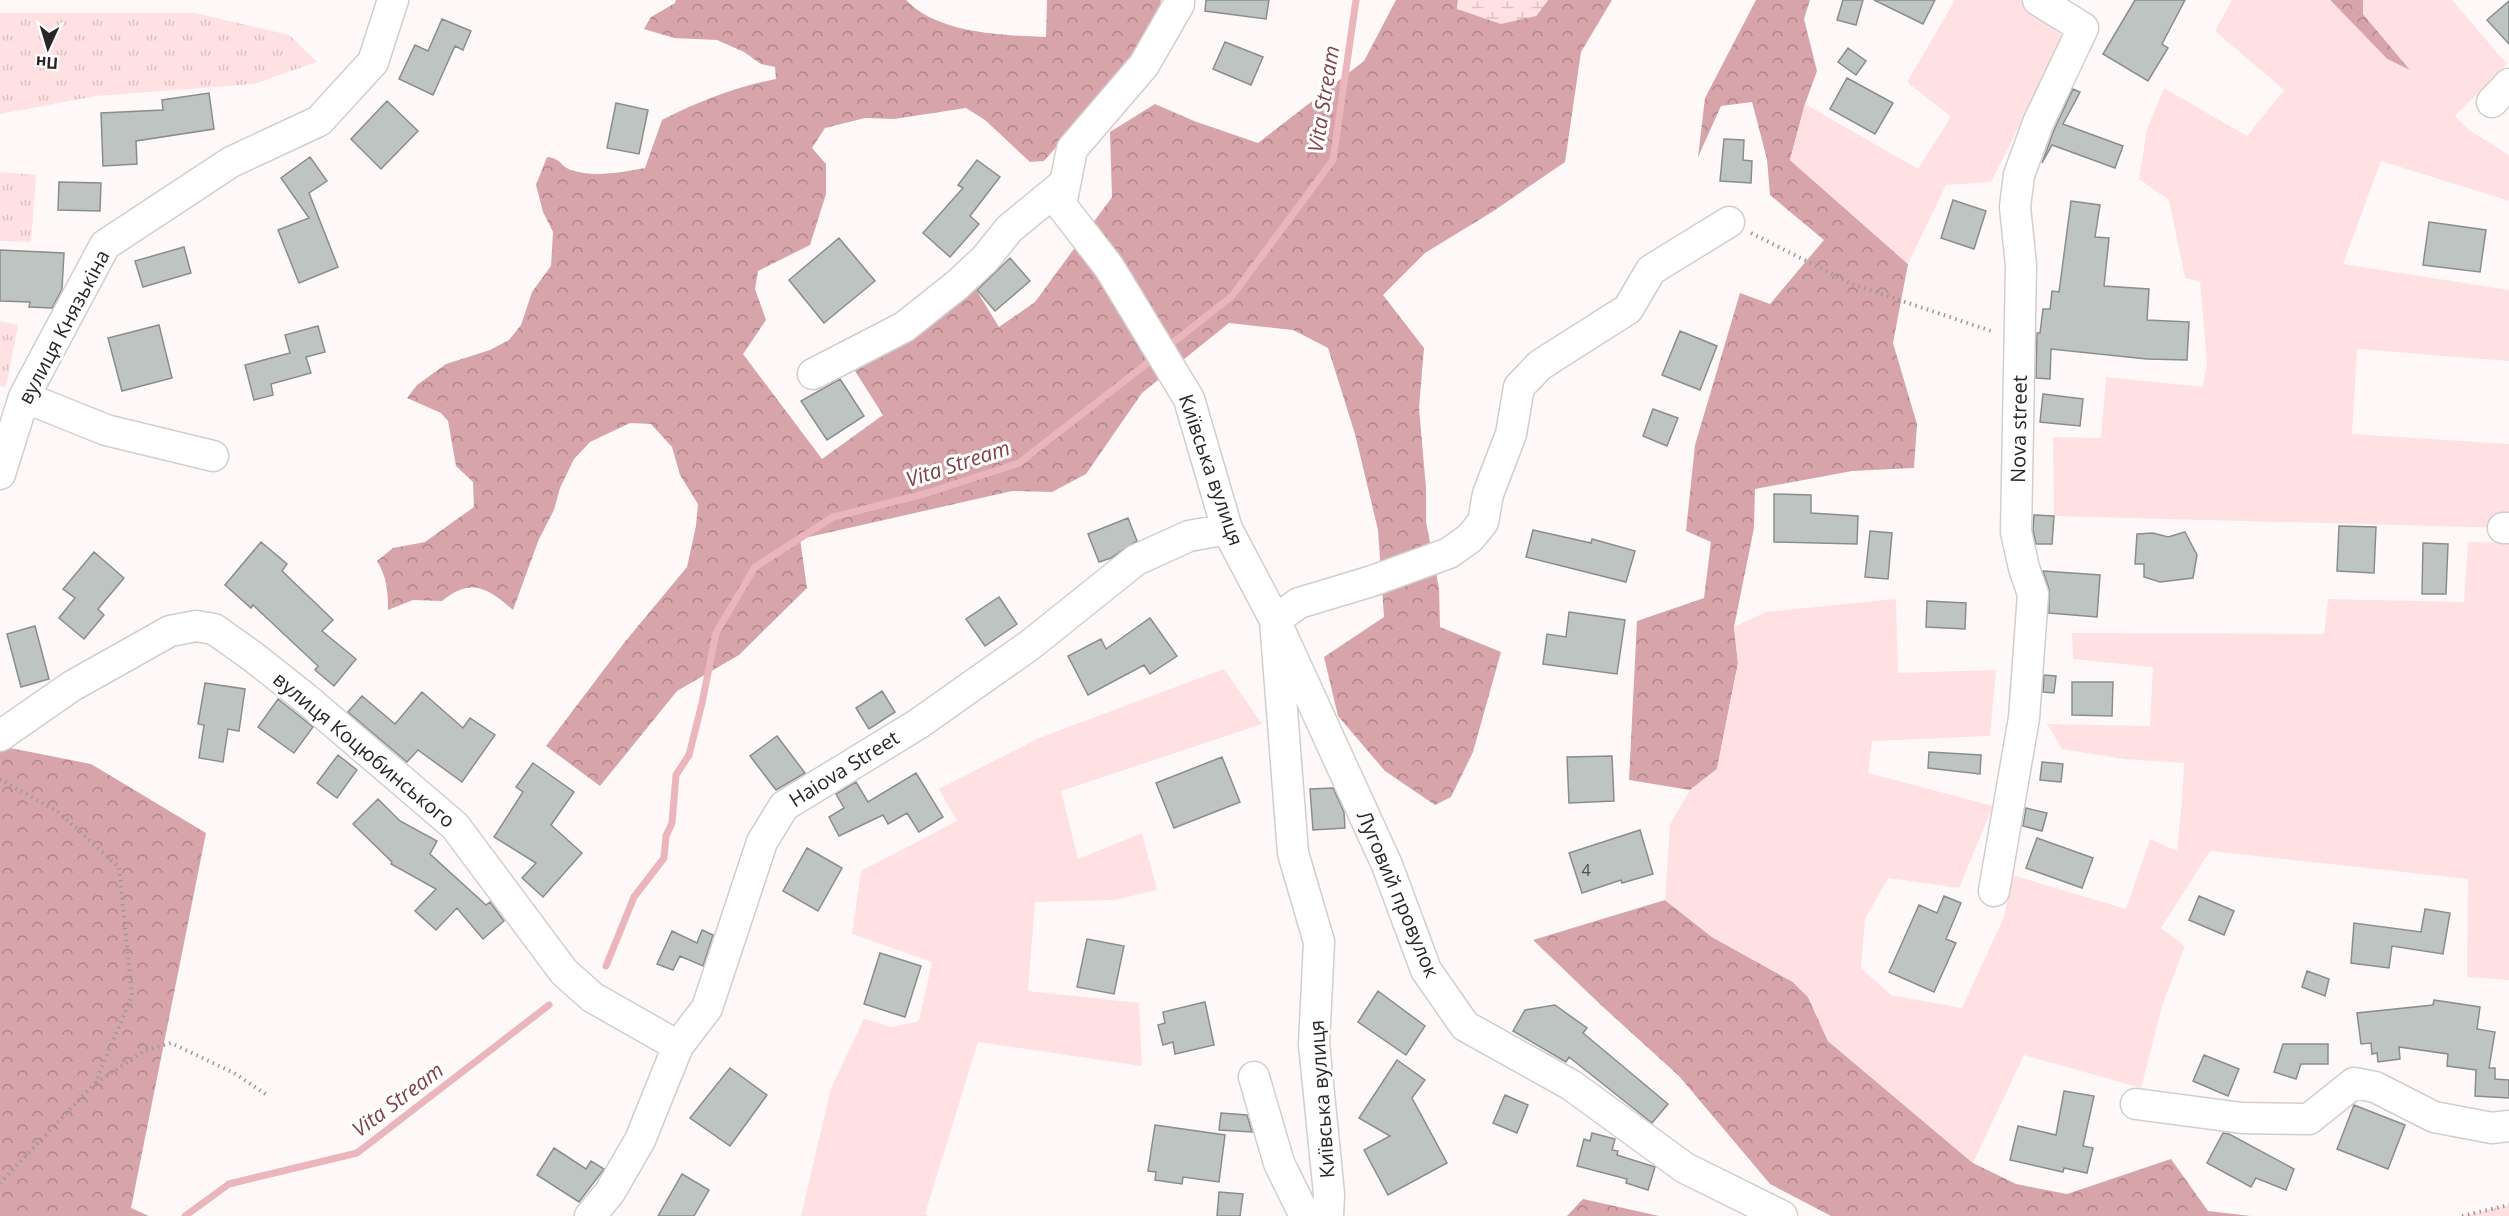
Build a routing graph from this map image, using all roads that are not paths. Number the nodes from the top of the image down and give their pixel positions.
1 (393, 0) edge
2 (1179, 0) edge
3 (2038, 0) edge
4 (1065, 183) junction
5 (1729, 222) road end
6 (813, 374) dead end
7 (24, 397) junction
8 (213, 456) dead end
9 (0, 474) edge
10 (1227, 529) junction
11 (1275, 620) junction
12 (0, 736) edge
13 (1994, 891) dead end
14 (678, 1046) junction
15 (1254, 1077) dead end
16 (2136, 1104) dead end
17 (2509, 1126) edge
18 (1713, 1182) junction
19 (590, 1216) edge
20 (1305, 1216) edge
21 (1328, 1216) edge
22 (1731, 1216) edge
23 (1782, 1216) edge

1 - 7 street, вулиця Князькіна
2 - 4 street, Київська вулиця
3 - 13 street, Nova street
4 - 6 street
4 - 10 street, Київська вулиця
5 - 11 street
7 - 8 street
7 - 9 street, вулиця Князькіна
10 - 11 street, Київська вулиця
10 - 14 street, Haiova Street
11 - 18 street, Луговий провулок
11 - 21 street, Київська вулиця
12 - 14 street, вулиця Коцюбинського
14 - 19 street, Haiova Street
15 - 20 street
16 - 17 street
18 - 22 street
18 - 23 street, Луговий провулок

